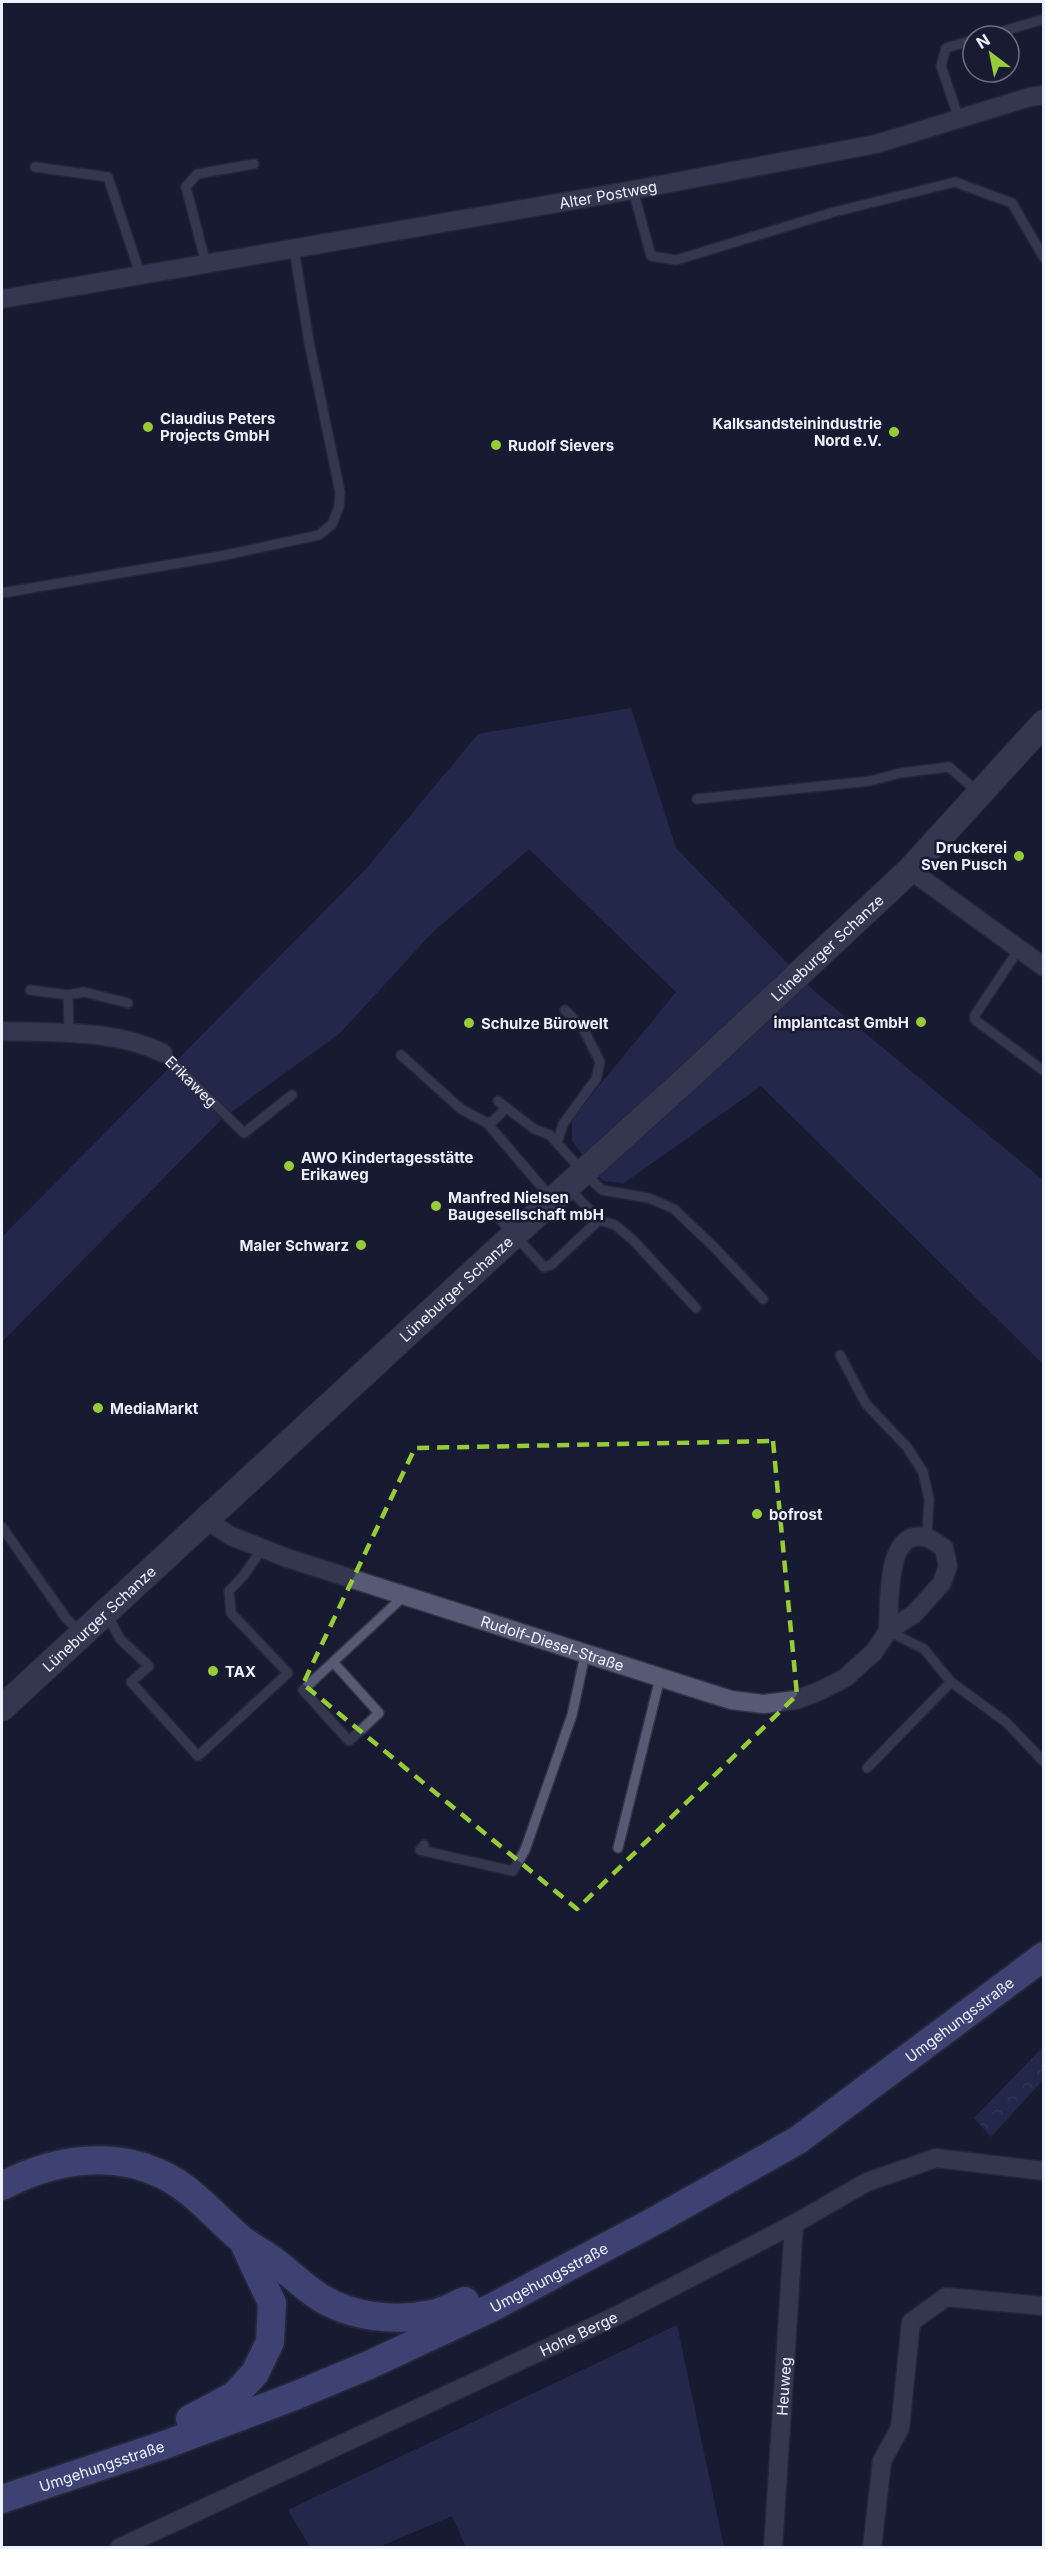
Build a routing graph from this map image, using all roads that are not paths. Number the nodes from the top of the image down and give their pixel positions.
1 (1044, 19) edge
2 (1021, 26) edge
3 (961, 44) edge
4 (1044, 95) edge
5 (959, 119) junction
6 (254, 164) dead end
7 (34, 167) dead end
8 (633, 190) junction
9 (294, 249) junction
10 (1044, 258) edge
11 (206, 264) junction
12 (140, 274) junction
13 (2, 299) edge
14 (2, 593) edge
15 (1044, 723) edge
16 (980, 793) junction
17 (697, 799) dead end
18 (910, 870) junction
19 (1019, 949) junction
20 (1044, 967) edge
21 (30, 990) dead end
22 (68, 995) junction
23 (128, 1003) dead end
24 (565, 1010) dead end
25 (2, 1031) edge
26 (69, 1033) junction
27 (164, 1053) joint
28 (401, 1056) dead end
29 (1044, 1071) edge
30 (292, 1095) dead end
31 (498, 1101) dead end
32 (506, 1108) junction
33 (487, 1123) junction
34 (557, 1143) junction
35 (568, 1186) junction
36 (599, 1220) junction
37 (506, 1226) junction
38 (763, 1299) dead end
39 (696, 1308) dead end
40 (840, 1356) dead end
41 (205, 1519) junction
42 (2, 1527) edge
43 (927, 1537) junction
44 (262, 1549) junction
45 (405, 1595) junction
46 (105, 1611) junction
47 (888, 1631) junction
48 (81, 1634) junction
49 (585, 1655) junction
50 (333, 1662) junction
51 (660, 1678) junction
52 (951, 1682) junction
53 (2, 1708) edge
54 (1044, 1762) edge
55 (867, 1768) dead end
56 (424, 1845) dead end
57 (618, 1848) dead end
58 (1044, 1956) edge
59 (1044, 2171) edge
60 (2, 2186) edge
61 (660, 2218) junction
62 (794, 2224) junction
63 (242, 2239) junction
64 (1044, 2306) edge
65 (41, 2487) junction
66 (2, 2499) edge
67 (119, 2547) edge
68 (773, 2547) edge
69 (872, 2547) edge

1 - 2 lane
3 - 5 lane
4 - 5 street, Alter Postweg
5 - 8 street, Alter Postweg
6 - 11 lane
7 - 12 lane
8 - 9 street, Alter Postweg
8 - 10 lane
9 - 11 street, Alter Postweg
9 - 14 lane
11 - 12 street, Alter Postweg
12 - 13 street, Alter Postweg
15 - 16 street, Lüneburger Schanze
16 - 17 lane
16 - 18 street, Lüneburger Schanze
18 - 19 street
18 - 35 street, Lüneburger Schanze
19 - 20 street
19 - 29 lane
21 - 22 lane
22 - 23 lane
22 - 26 lane
24 - 34 lane
25 - 26 street, Erikaweg
26 - 27 street, Erikaweg
27 - 30 lane, Erikaweg
28 - 33 lane
31 - 32 lane
32 - 33 lane
32 - 34 lane
33 - 35 lane
34 - 35 lane
35 - 36 lane
35 - 37 street, Lüneburger Schanze
35 - 38 lane
36 - 37 lane
36 - 39 lane
37 - 41 street, Lüneburger Schanze
40 - 43 lane
41 - 44 street, Rudolf-Diesel-Straße
41 - 46 street, Lüneburger Schanze
42 - 48 lane
43 - 47 street
43 - 47 street, Rudolf-Diesel-Straße
44 - 45 street, Rudolf-Diesel-Straße
44 - 46 lane
45 - 49 street, Rudolf-Diesel-Straße
45 - 50 lane
46 - 48 street, Lüneburger Schanze
47 - 51 street, Rudolf-Diesel-Straße
47 - 52 lane
48 - 53 street, Lüneburger Schanze
49 - 51 street, Rudolf-Diesel-Straße
49 - 56 lane
50 - 50 lane
51 - 57 lane
52 - 54 lane
52 - 55 lane
58 - 61 main road, Umgehungsstraße
59 - 62 street, Hohe Berge
60 - 63 main road
61 - 63 main road
61 - 65 main road, Umgehungsstraße
62 - 67 street, Hohe Berge
62 - 68 street, Heuweg
63 - 65 main road
64 - 69 street
65 - 66 main road, Umgehungsstraße

